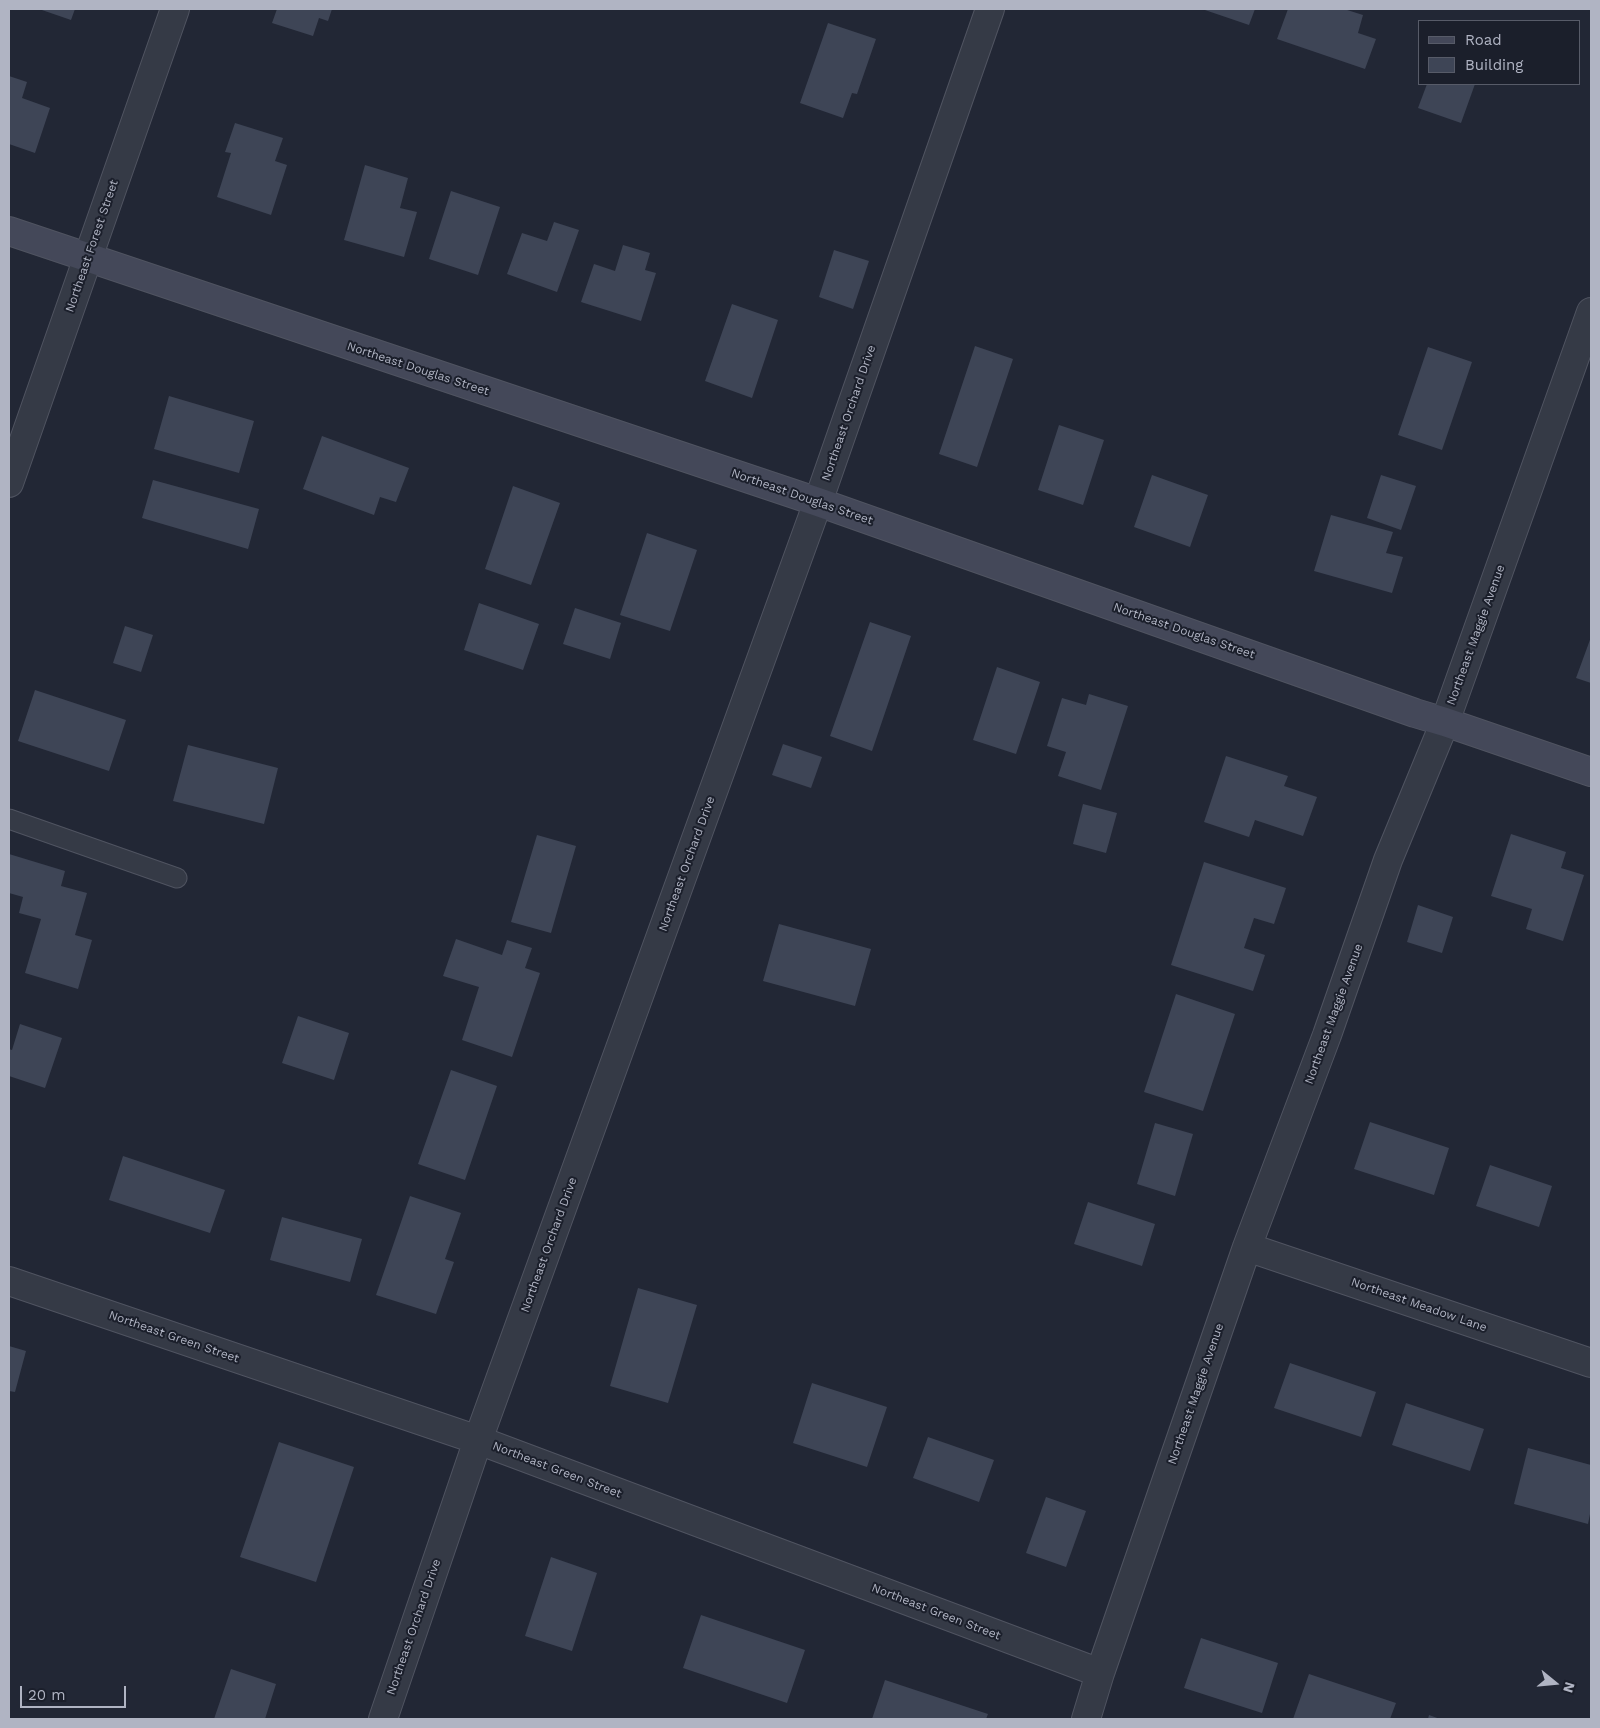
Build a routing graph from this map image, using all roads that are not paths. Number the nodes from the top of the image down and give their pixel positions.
1 (175, 9) edge
2 (990, 9) edge
3 (9, 231) edge
4 (88, 259) junction
5 (1591, 312) edge
6 (9, 483) edge
7 (818, 502) junction
8 (1445, 722) junction
9 (1591, 772) edge
10 (9, 819) edge
11 (178, 878) dead end
12 (1247, 1247) junction
13 (9, 1281) edge
14 (1591, 1363) edge
15 (478, 1440) junction
16 (1100, 1673) junction
17 (383, 1719) edge
18 (1086, 1719) edge

1 - 4 street, Northeast Forest Street
2 - 7 street, Northeast Orchard Drive
3 - 4 main road, Northeast Douglas Street
4 - 6 street, Northeast Forest Street
4 - 7 main road, Northeast Douglas Street
5 - 8 street, Northeast Maggie Avenue
7 - 8 main road, Northeast Douglas Street
7 - 15 street, Northeast Orchard Drive
8 - 9 main road, Northeast Douglas Street
8 - 12 street, Northeast Maggie Avenue
10 - 11 lane
12 - 14 street, Northeast Meadow Lane
12 - 16 street, Northeast Maggie Avenue
13 - 15 street, Northeast Green Street
15 - 16 street, Northeast Green Street
15 - 17 street, Northeast Orchard Drive
16 - 18 street, Northeast Maggie Avenue

